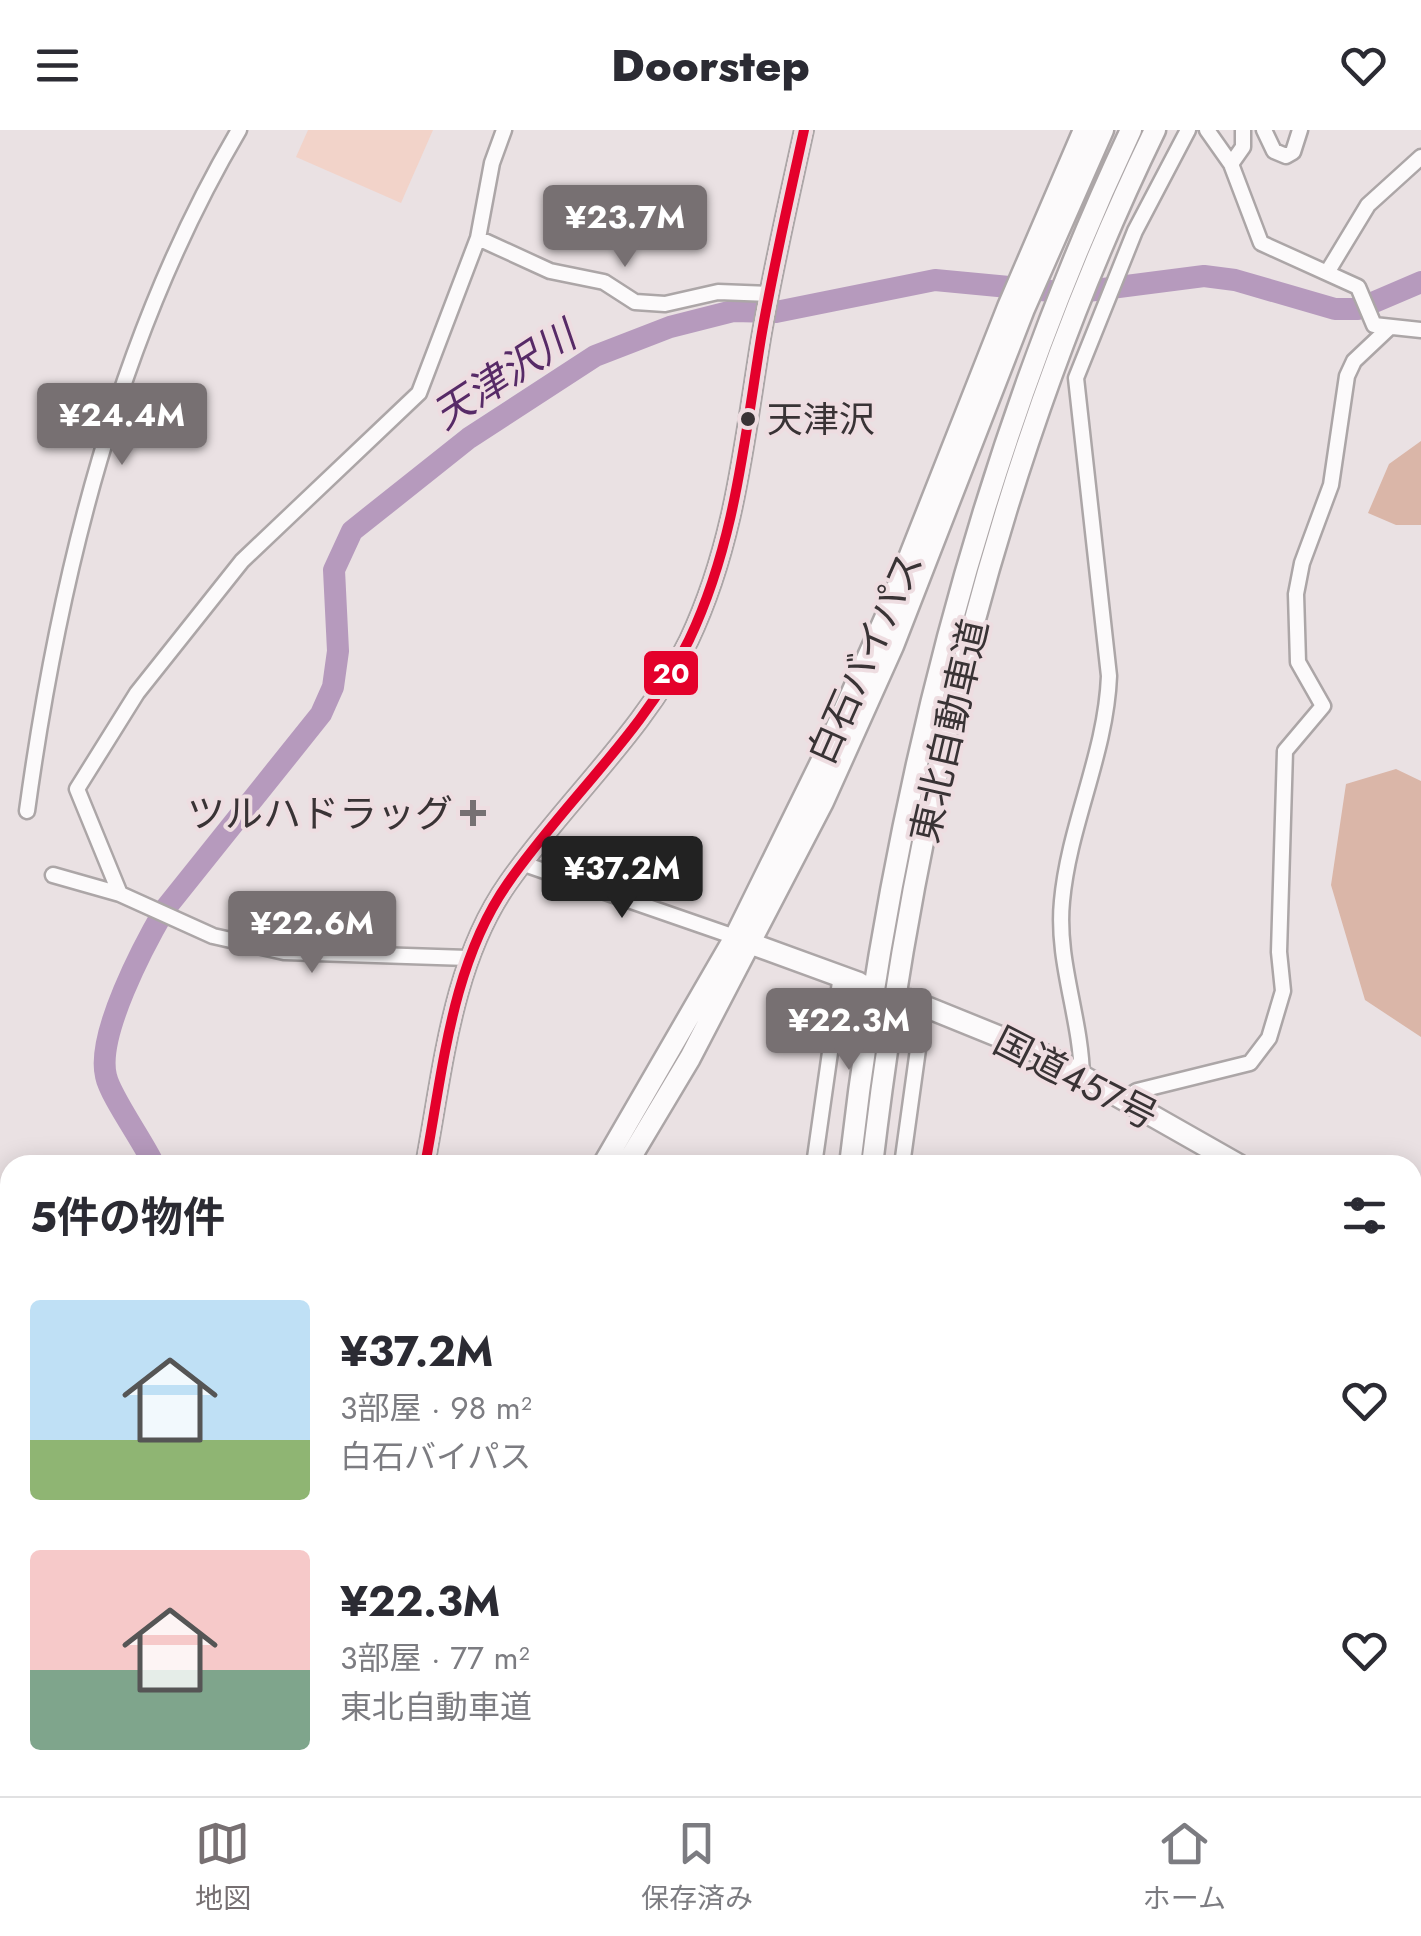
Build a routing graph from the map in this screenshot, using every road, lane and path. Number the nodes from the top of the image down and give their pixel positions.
1 (239, 130) edge
2 (504, 130) edge
3 (804, 130) edge
4 (1084, 130) edge
5 (1104, 130) edge
6 (1131, 130) edge
7 (1154, 130) edge
8 (1188, 130) edge
9 (1207, 130) edge
10 (1244, 130) edge
11 (1264, 130) edge
12 (1300, 130) edge
13 (1421, 157) edge
14 (1231, 164) junction
15 (478, 238) junction
16 (1328, 270) junction
17 (1030, 273) junction
18 (768, 298) junction
19 (1390, 328) junction
20 (1421, 330) edge
21 (27, 811) dead end
22 (524, 864) junction
23 (53, 875) dead end
24 (120, 894) junction
25 (743, 941) junction
26 (468, 958) junction
27 (850, 979) joint
28 (916, 1003) joint
29 (1082, 1076) junction
30 (1122, 1100) junction
31 (426, 1155) edge
32 (608, 1155) edge
33 (631, 1155) edge
34 (816, 1155) edge
35 (851, 1155) edge
36 (873, 1155) edge
37 (903, 1155) edge
38 (1221, 1155) edge

1 - 21 street
2 - 15 street
3 - 18 main road
4 - 17 highway, 白石バイパス
5 - 17 highway, 白石バイパス
6 - 35 highway, 東北自動車道
7 - 36 highway, 東北自動車道
8 - 29 street
9 - 14 street
10 - 14 street
11 - 12 street
13 - 16 street
14 - 16 street
15 - 18 street
15 - 24 street
16 - 19 street
17 - 25 highway, 白石バイパス
18 - 22 main road
19 - 20 street
19 - 30 street
22 - 25 street
22 - 26 main road
23 - 24 street
24 - 26 street
25 - 27 highway
25 - 32 highway, 白石バイパス
25 - 33 highway, 白石バイパス
26 - 31 main road
27 - 34 street
28 - 29 highway, 国道457号
28 - 37 street
29 - 30 highway, 国道457号
30 - 38 highway, 国道457号

